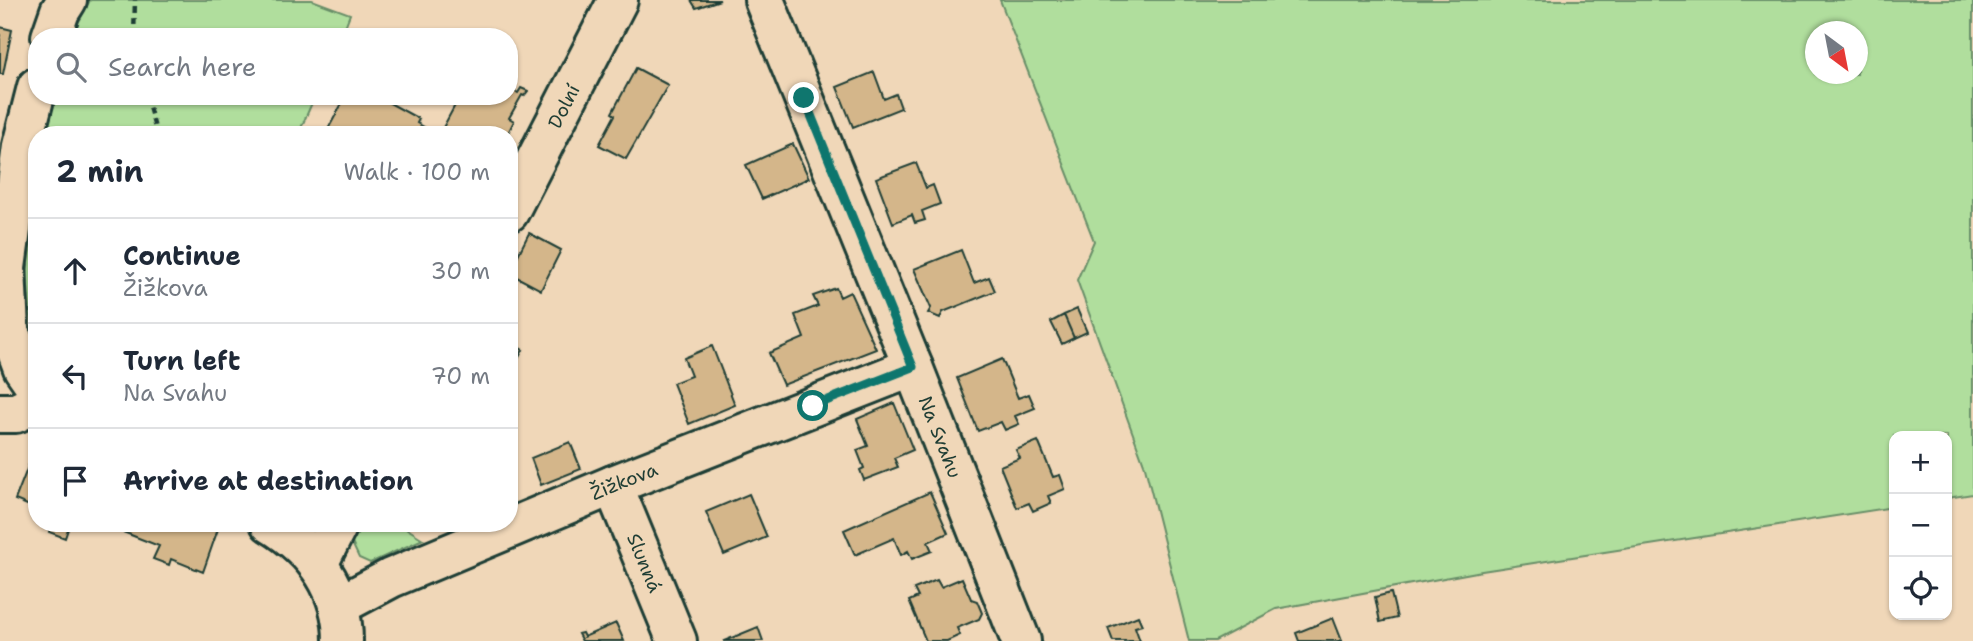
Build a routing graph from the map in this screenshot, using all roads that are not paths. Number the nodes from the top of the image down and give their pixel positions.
1 (67, 0) edge
2 (618, 0) edge
3 (764, 0) edge
4 (54, 28) edge
5 (32, 105) edge
6 (518, 194) edge
7 (913, 367) junction
8 (28, 375) edge
9 (28, 407) edge
10 (0, 413) edge
11 (613, 485) junction
12 (518, 525) edge
13 (283, 532) edge
14 (334, 532) edge
15 (501, 532) edge
16 (318, 564) junction
17 (341, 623) edge
18 (677, 641) edge
19 (1021, 641) edge

1 - 4 street
2 - 6 street, Dolní
3 - 7 street, Na Svahu
5 - 8 street
7 - 11 street, Žižkova
7 - 19 street, Na Svahu
9 - 10 street
11 - 12 street, Žižkova
11 - 18 street, Slunná
13 - 16 street
14 - 16 street
15 - 17 street, Žižkova
16 - 17 street

